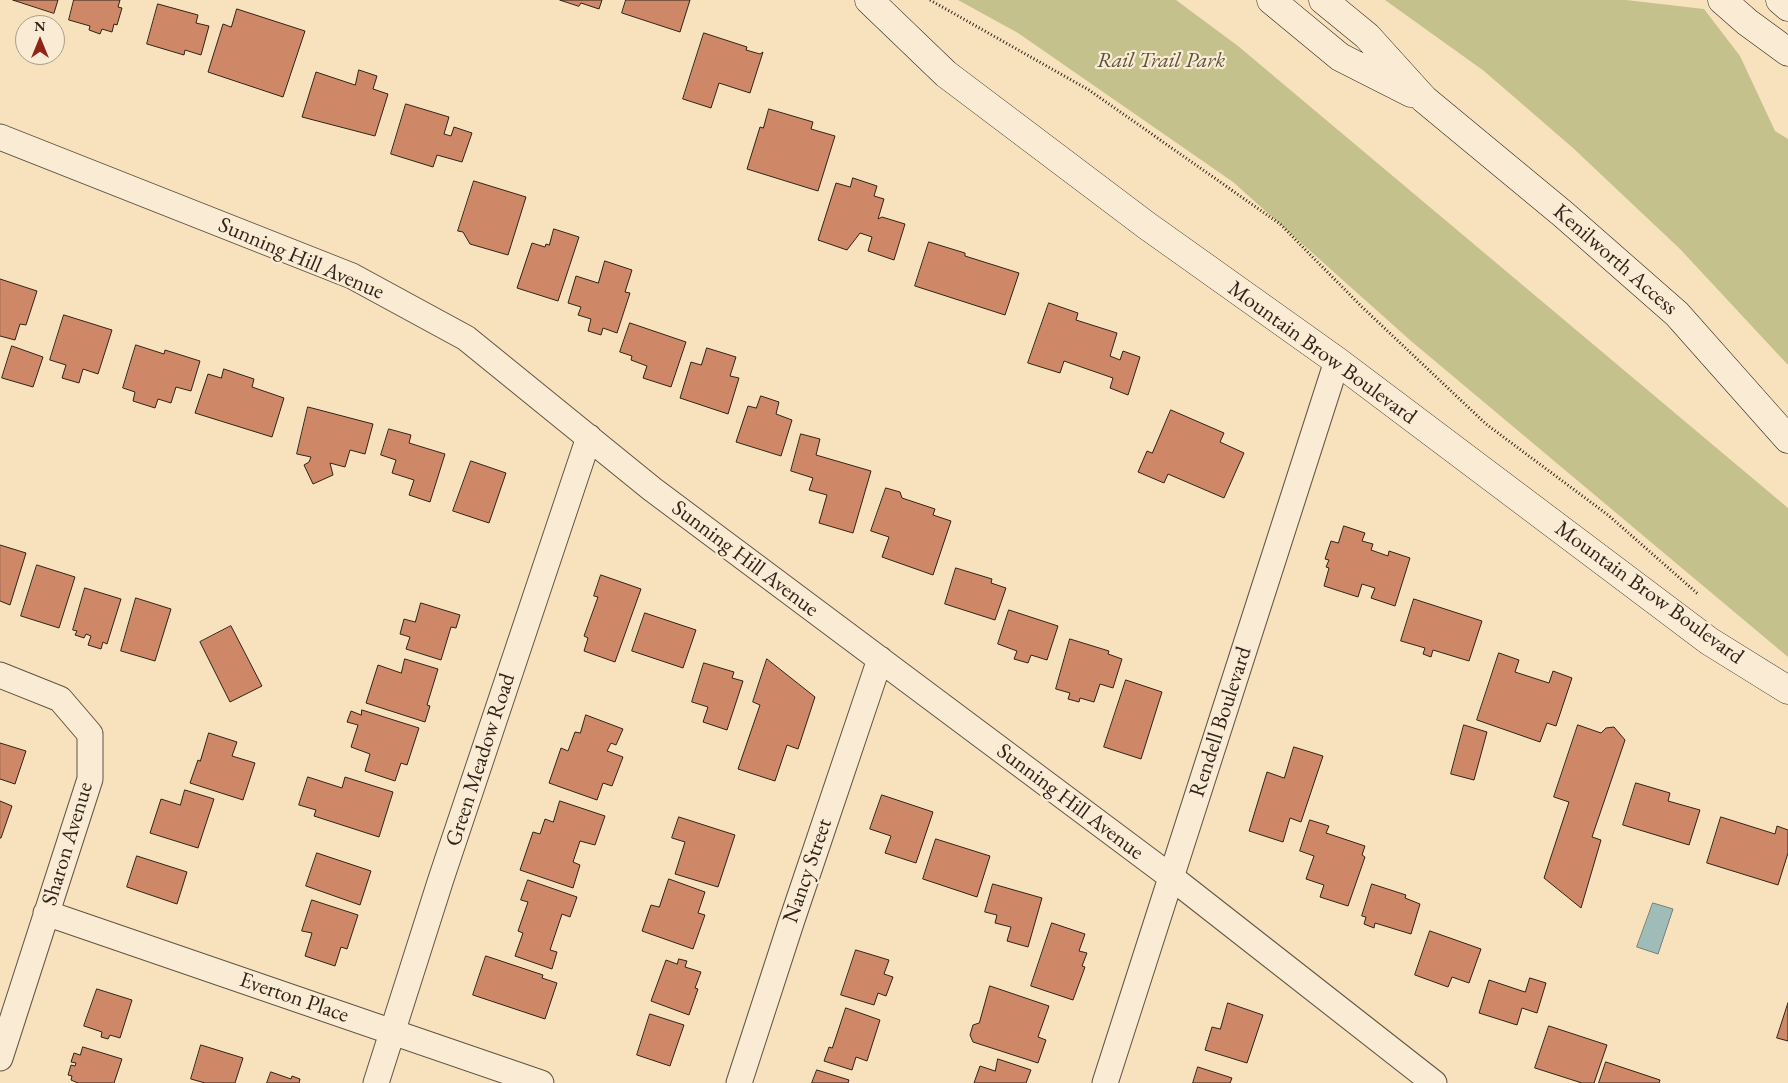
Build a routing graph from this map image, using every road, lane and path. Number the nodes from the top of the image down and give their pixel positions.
1 (869, 0) edge
2 (930, 0) edge
3 (1271, 0) edge
4 (1323, 0) edge
5 (1710, 0) edge
6 (1722, 0) edge
7 (1780, 0) edge
8 (1788, 7) edge
9 (1746, 22) junction
10 (1788, 52) edge
11 (1424, 99) junction
12 (0, 137) edge
13 (1337, 361) junction
14 (589, 437) junction
15 (1788, 439) edge
16 (1703, 599) dead end
17 (880, 659) junction
18 (0, 675) edge
19 (1788, 690) edge
20 (1171, 877) junction
21 (46, 913) junction
22 (6, 1013) edge
23 (393, 1032) junction
24 (0, 1058) edge
25 (376, 1083) edge
26 (541, 1083) edge
27 (739, 1083) edge
28 (1105, 1083) edge
29 (1434, 1083) edge

1 - 13 main road, Mountain Brow Boulevard
2 - 16 path
3 - 11 main road, Kenilworth Access
4 - 11 main road, Kenilworth Access
5 - 9 main road
6 - 9 main road
7 - 8 main road
9 - 10 main road
11 - 15 main road, Kenilworth Access
12 - 14 street, Sunning Hill Avenue
13 - 19 main road, Mountain Brow Boulevard
13 - 20 street, Rendell Boulevard
14 - 17 street, Sunning Hill Avenue
14 - 23 street, Green Meadow Road
17 - 20 street, Sunning Hill Avenue
17 - 27 street, Nancy Street
18 - 21 street, Sharon Avenue
20 - 28 street, Rendell Boulevard
20 - 29 street, Sunning Hill Avenue
21 - 22 street, Sharon Avenue
21 - 23 street, Everton Place
22 - 24 street, Sharon Avenue
23 - 25 street, Green Meadow Road
23 - 26 street, Everton Place

